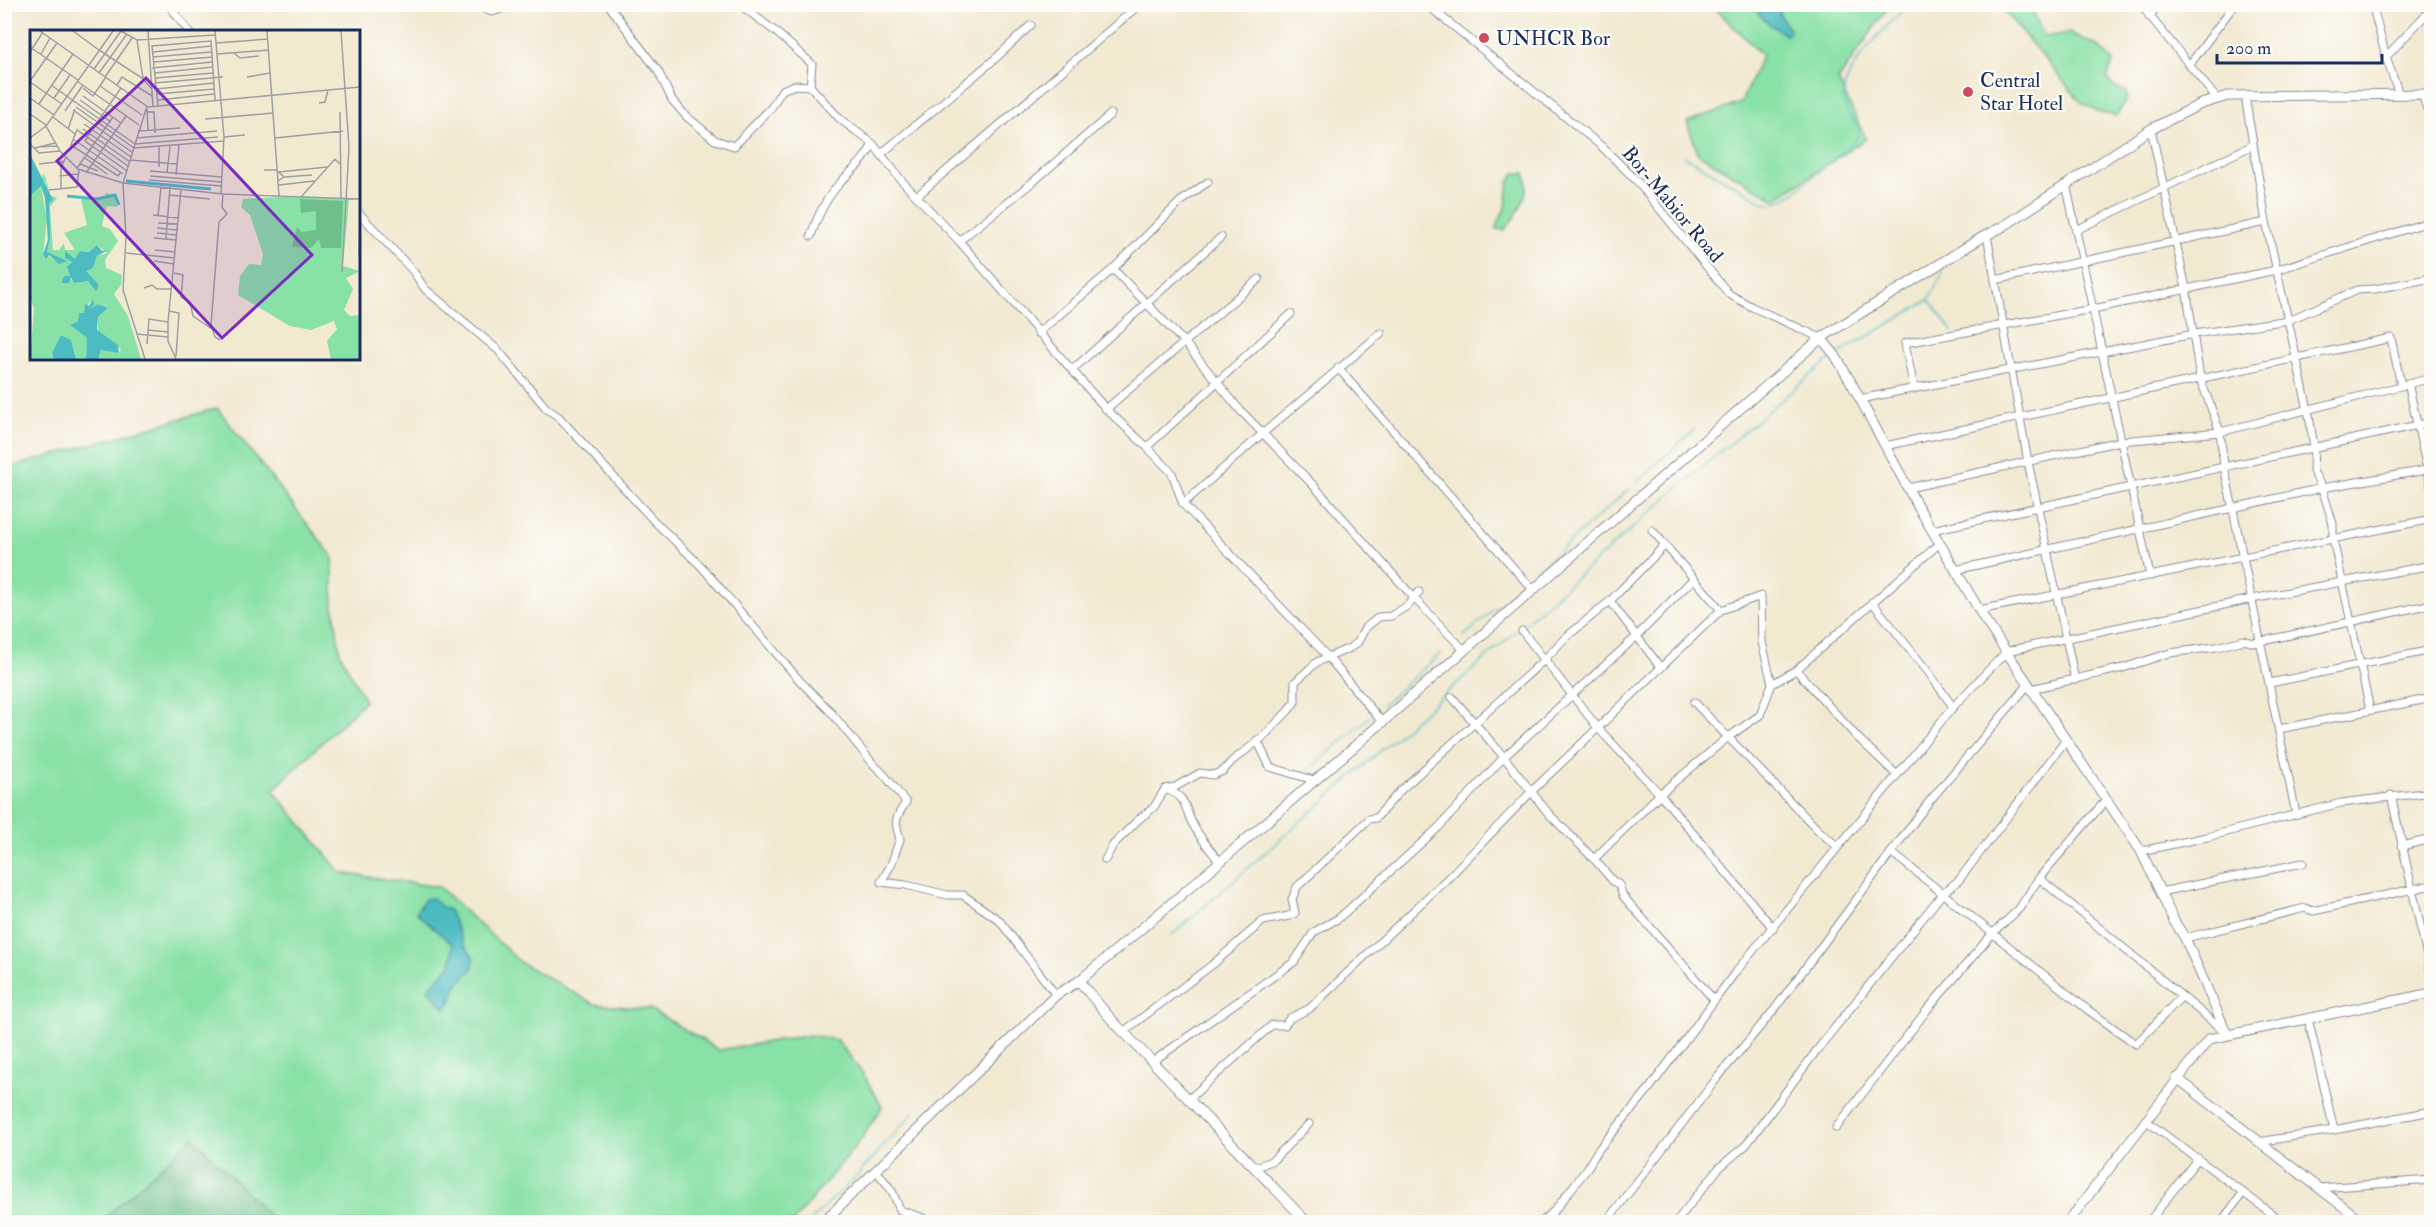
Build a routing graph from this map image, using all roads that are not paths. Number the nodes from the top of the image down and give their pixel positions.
1 (168, 4) edge
2 (473, 4) edge
3 (516, 4) edge
4 (608, 4) edge
5 (739, 4) edge
6 (1140, 4) edge
7 (1426, 4) edge
8 (2140, 4) edge
9 (2159, 4) edge
10 (2235, 4) edge
11 (2372, 4) edge
12 (2432, 8) edge
13 (2150, 17) junction
14 (1031, 25) dead end
15 (188, 30) edge
16 (2386, 57) junction
17 (2190, 64) junction
18 (810, 86) junction
19 (2399, 94) junction
20 (2427, 94) edge
21 (2245, 96) junction
22 (2217, 99) junction
23 (1111, 114) dead end
24 (2432, 122) edge
25 (2151, 129) junction
26 (873, 144) junction
27 (2253, 145) junction
28 (881, 154) junction
29 (1208, 182) dead end
30 (2066, 184) junction
31 (2163, 186) junction
32 (917, 196) junction
33 (360, 214) edge
34 (2432, 221) edge
35 (2266, 222) junction
36 (2076, 230) junction
37 (1987, 235) junction
38 (811, 236) dead end
39 (1221, 237) dead end
40 (959, 241) junction
41 (2175, 242) junction
42 (2083, 260) junction
43 (1113, 269) junction
44 (2276, 270) junction
45 (2432, 278) edge
46 (1258, 279) dead end
47 (1995, 280) junction
48 (2186, 288) junction
49 (1145, 304) junction
50 (2093, 309) junction
51 (1291, 314) dead end
52 (2289, 320) junction
53 (2002, 325) junction
54 (1038, 333) junction
55 (1381, 333) dead end
56 (2194, 334) junction
57 (1821, 338) junction
58 (1185, 343) junction
59 (2102, 352) junction
60 (2295, 358) junction
61 (1338, 368) junction
62 (1072, 370) junction
63 (2010, 370) junction
64 (2200, 378) junction
65 (2432, 378) edge
66 (1217, 384) junction
67 (2404, 384) junction
68 (1914, 389) junction
69 (2112, 397) junction
70 (1860, 399) junction
71 (1106, 409) junction
72 (2308, 410) junction
73 (2019, 417) junction
74 (2432, 422) edge
75 (2418, 425) junction
76 (2220, 432) junction
77 (1262, 434) junction
78 (2121, 441) junction
79 (1885, 446) junction
80 (1148, 447) junction
81 (2314, 447) junction
82 (2028, 462) junction
83 (2224, 466) junction
84 (2429, 469) edge
85 (2131, 487) junction
86 (1908, 488) junction
87 (2322, 488) junction
88 (2432, 491) edge
89 (1183, 504) junction
90 (2037, 507) junction
91 (2233, 508) junction
92 (2432, 519) edge
93 (2140, 528) junction
94 (1652, 530) dead end
95 (1932, 530) junction
96 (2332, 539) junction
97 (1940, 543) junction
98 (1665, 546) junction
99 (2046, 549) junction
100 (2243, 557) junction
101 (2432, 565) edge
102 (1955, 570) junction
103 (2150, 576) junction
104 (1693, 579) junction
105 (2341, 581) junction
106 (1533, 590) junction
107 (1417, 595) junction
108 (2055, 595) junction
109 (2252, 599) junction
110 (1610, 601) junction
111 (1872, 602) junction
112 (2432, 604) edge
113 (1721, 610) junction
114 (1979, 610) junction
115 (2350, 622) junction
116 (1522, 631) dead end
117 (1637, 636) junction
118 (2066, 639) junction
119 (2262, 642) junction
120 (1464, 650) junction
121 (2432, 650) edge
122 (2007, 651) junction
123 (1328, 657) junction
124 (1544, 660) junction
125 (2359, 665) junction
126 (1660, 668) junction
127 (1796, 670) junction
128 (2075, 680) junction
129 (2270, 683) junction
130 (1772, 684) junction
131 (2030, 687) junction
132 (1574, 695) junction
133 (1452, 697) dead end
134 (2432, 698) edge
135 (1695, 702) dead end
136 (1953, 707) junction
137 (2370, 710) junction
138 (1382, 722) junction
139 (1473, 722) junction
140 (1598, 728) junction
141 (2278, 729) junction
142 (1727, 738) junction
143 (2066, 740) junction
144 (1257, 741) junction
145 (1504, 757) junction
146 (1897, 775) junction
147 (1313, 780) junction
148 (1165, 789) junction
149 (1532, 791) junction
150 (2432, 792) edge
151 (1660, 794) junction
152 (2391, 795) junction
153 (2106, 800) junction
154 (2296, 814) junction
155 (2432, 839) edge
156 (2401, 846) junction
157 (1838, 847) junction
158 (2141, 851) junction
159 (1891, 852) junction
160 (1594, 859) junction
161 (1105, 860) dead end
162 (1220, 863) junction
163 (2303, 863) dead end
164 (2039, 879) junction
165 (2432, 885) edge
166 (2411, 890) junction
167 (2160, 892) junction
168 (1943, 893) junction
169 (1773, 928) junction
170 (1993, 933) junction
171 (2186, 938) junction
172 (2432, 978) edge
173 (1079, 981) junction
174 (2432, 993) edge
175 (1056, 995) junction
176 (2181, 997) junction
177 (1714, 1000) junction
178 (2308, 1018) junction
179 (1123, 1032) junction
180 (2227, 1034) junction
181 (1152, 1062) junction
182 (2177, 1078) junction
183 (1189, 1099) junction
184 (2432, 1111) edge
185 (2145, 1120) junction
186 (1309, 1124) dead end
187 (1836, 1128) dead end
188 (2334, 1130) junction
189 (2258, 1142) junction
190 (2198, 1158) junction
191 (1255, 1168) junction
192 (876, 1170) junction
193 (2432, 1180) edge
194 (2319, 1188) junction
195 (2243, 1193) junction
196 (923, 1218) dead end
197 (823, 1222) edge
198 (1307, 1222) edge
199 (1542, 1222) edge
200 (1606, 1222) edge
201 (1676, 1222) edge
202 (2068, 1222) edge
203 (2149, 1222) edge
204 (2221, 1222) edge
205 (2283, 1222) edge
206 (2363, 1222) edge

1 - 15 street
2 - 3 street
4 - 18 street
5 - 18 street
6 - 32 street
7 - 57 street, Bor-Mabior Road
8 - 13 street
9 - 13 street
10 - 17 street
11 - 16 street
12 - 16 street
13 - 17 street
14 - 28 street
16 - 19 street
17 - 22 street
18 - 26 street
19 - 20 street
19 - 21 street
20 - 24 street
21 - 22 street
21 - 27 street
22 - 25 street
23 - 40 street
25 - 30 street
25 - 31 street
26 - 28 street
26 - 38 street
27 - 31 street
27 - 35 street
28 - 32 street
29 - 43 street
30 - 36 street
30 - 37 street
31 - 36 street
31 - 41 street
32 - 40 street
33 - 175 street
34 - 44 street
35 - 41 street
35 - 44 street
36 - 42 street
37 - 47 street
37 - 57 street
39 - 49 street
40 - 54 street
41 - 42 street
41 - 48 street
42 - 47 street
42 - 50 street
43 - 49 street
43 - 54 street
44 - 48 street
44 - 52 street
45 - 52 street
46 - 58 street
47 - 53 street
48 - 50 street
48 - 56 street
49 - 58 street
49 - 62 street
50 - 53 street
50 - 59 street
51 - 66 street
52 - 56 street
52 - 60 street
53 - 63 street
53 - 68 street
54 - 62 street
55 - 61 street
56 - 59 street
56 - 64 street
57 - 70 street
57 - 106 street
58 - 66 street
58 - 71 street
59 - 63 street
59 - 69 street
60 - 64 street
60 - 67 street
60 - 72 street
61 - 77 street
61 - 106 street
62 - 71 street
63 - 68 street
63 - 73 street
64 - 69 street
64 - 76 street
65 - 67 street
66 - 77 street
66 - 80 street
67 - 72 street
67 - 75 street
68 - 70 street
69 - 73 street
69 - 78 street
70 - 79 street
71 - 80 street
72 - 76 street
72 - 81 street
73 - 79 street
73 - 82 street
74 - 75 street
75 - 81 street
75 - 84 street
76 - 78 street
76 - 83 street
77 - 89 street
77 - 107 street
78 - 82 street
78 - 85 street
79 - 86 street
80 - 89 street
81 - 83 street
81 - 87 street
82 - 86 street
82 - 90 street
83 - 85 street
83 - 91 street
84 - 87 street
84 - 88 street
85 - 90 street
85 - 93 street
86 - 95 street
87 - 91 street
87 - 96 street
89 - 123 street
90 - 95 street
90 - 99 street
91 - 93 street
91 - 100 street
92 - 96 street
93 - 99 street
93 - 103 street
94 - 98 street
95 - 97 street
96 - 100 street
96 - 105 street
97 - 102 street
97 - 111 street
98 - 104 street
98 - 110 street
99 - 102 street
99 - 108 street
100 - 103 street
100 - 109 street
101 - 105 street
102 - 114 street
103 - 108 street
104 - 113 street
104 - 117 street
105 - 109 street
105 - 115 street
106 - 120 street
107 - 120 street
107 - 123 street
108 - 114 street
108 - 118 street
109 - 118 street
109 - 119 street
110 - 117 street
110 - 124 street
111 - 127 street
111 - 136 street
112 - 115 street
113 - 126 street
113 - 130 street
114 - 122 street
115 - 119 street
115 - 125 street
116 - 124 street
117 - 126 street
117 - 132 street
118 - 122 street
118 - 128 street
119 - 128 street
119 - 129 street
120 - 138 street
121 - 125 street
122 - 131 street
122 - 136 street
123 - 138 street
123 - 144 street
124 - 132 street
124 - 139 street
125 - 129 street
125 - 137 street
126 - 140 street
127 - 130 street
127 - 146 street
128 - 131 street
129 - 141 street
130 - 142 street
131 - 143 street
131 - 159 street
132 - 140 street
132 - 145 street
133 - 139 street
134 - 137 street
135 - 142 street
136 - 146 street
137 - 141 street
138 - 147 street
139 - 145 street
139 - 179 street
140 - 149 street
140 - 151 street
141 - 154 street
142 - 151 street
142 - 157 street
143 - 153 street
143 - 168 street
144 - 147 street
144 - 148 street
145 - 149 street
145 - 181 street
146 - 157 street
147 - 162 street
148 - 161 street
148 - 162 street
149 - 160 street
149 - 183 street
150 - 152 street
151 - 160 street
151 - 169 street
152 - 154 street
152 - 156 street
153 - 158 street
153 - 164 street
154 - 158 street
155 - 156 street
156 - 166 street
157 - 169 street
158 - 167 street
159 - 168 street
159 - 200 street
160 - 177 street
162 - 173 street
163 - 167 street
164 - 170 street
164 - 176 street
165 - 166 street
166 - 171 street
166 - 172 street
167 - 171 street
168 - 170 street
168 - 201 street
169 - 177 street
170 - 176 street
170 - 187 street
171 - 180 street
173 - 175 street
173 - 179 street
174 - 178 street
175 - 192 street
176 - 180 street
177 - 199 street
178 - 180 street
178 - 188 street
179 - 181 street
180 - 182 street
181 - 183 street
182 - 185 street
182 - 189 street
183 - 191 street
184 - 188 street
185 - 190 street
185 - 202 street
186 - 191 street
188 - 189 street
189 - 194 street
190 - 195 street
190 - 203 street
191 - 198 street
192 - 196 street
192 - 197 street
193 - 194 street
194 - 206 street
195 - 204 street
195 - 205 street

